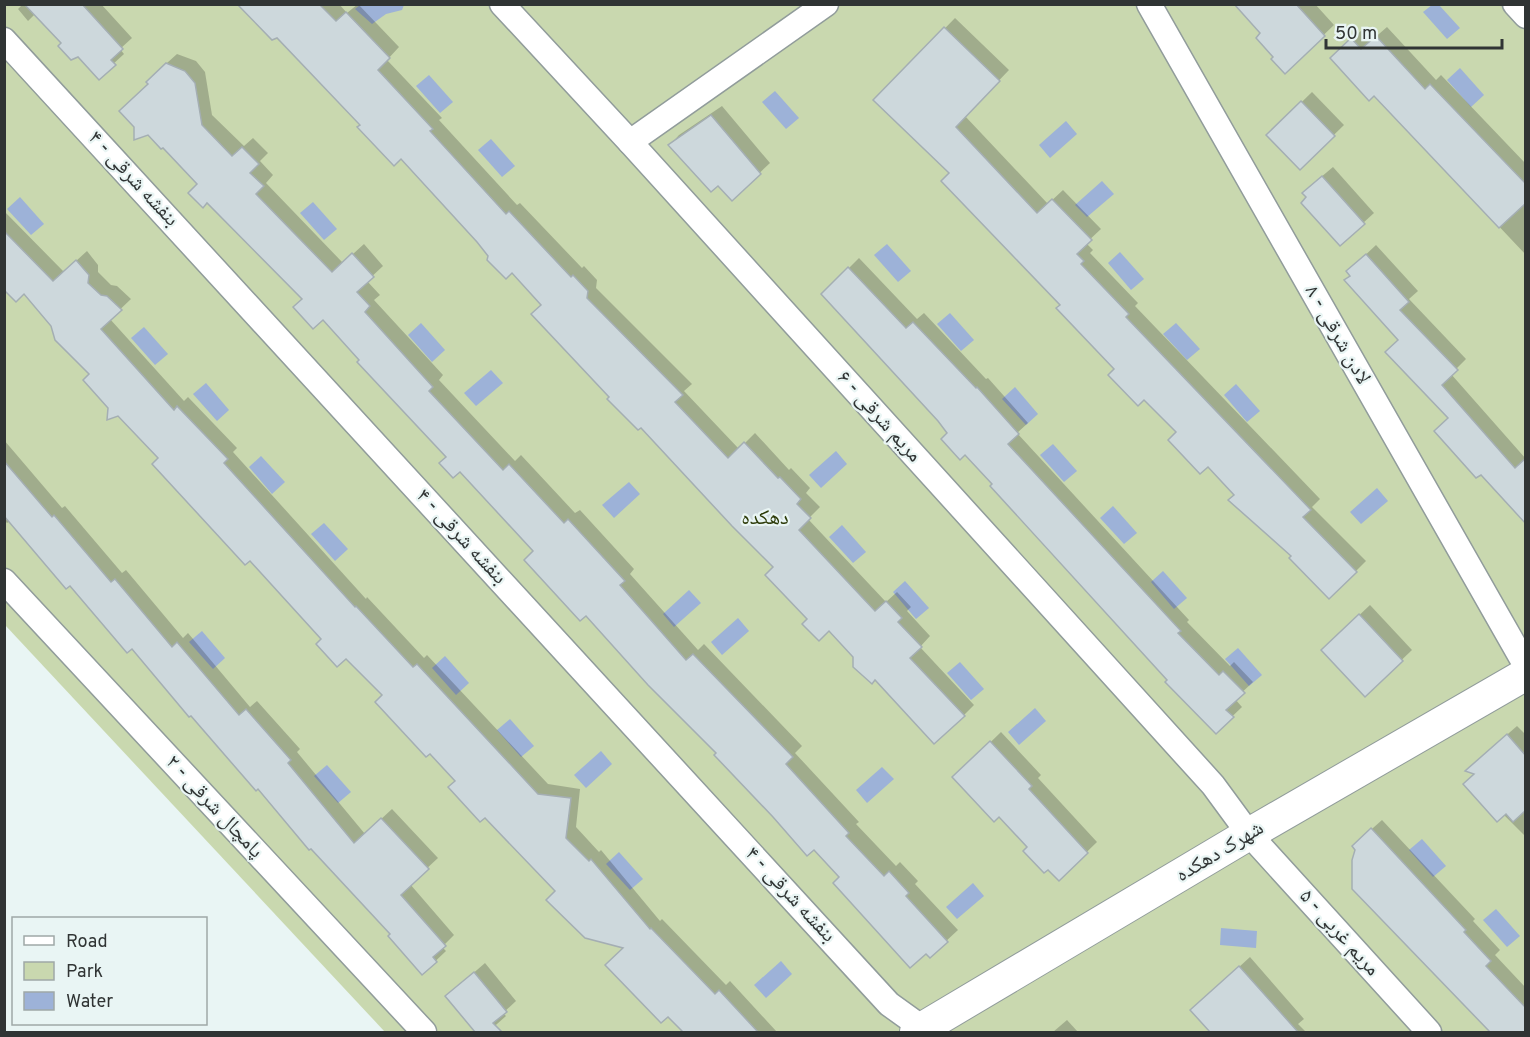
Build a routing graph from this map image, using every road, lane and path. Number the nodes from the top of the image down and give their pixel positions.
1 (502, 4) edge
2 (826, 4) edge
3 (1149, 4) edge
4 (1515, 4) edge
5 (1526, 16) edge
6 (4, 40) edge
7 (630, 142) junction
8 (4, 581) edge
9 (1526, 666) edge
10 (1526, 674) edge
11 (1249, 834) junction
12 (922, 1031) edge
13 (424, 1032) edge
14 (1430, 1032) edge

1 - 7 street, مریم شرقی - ۶
2 - 7 street
3 - 9 street, لادن شرقی - ۸
4 - 5 street
6 - 12 street, بنفشه شرقی - ۴
7 - 11 street, مریم شرقی - ۶
8 - 13 street, پامچال شرقی - ۲
10 - 11 street, شهرک دهکده
11 - 12 street, شهرک دهکده
11 - 14 street, مریم غربی - ۵

